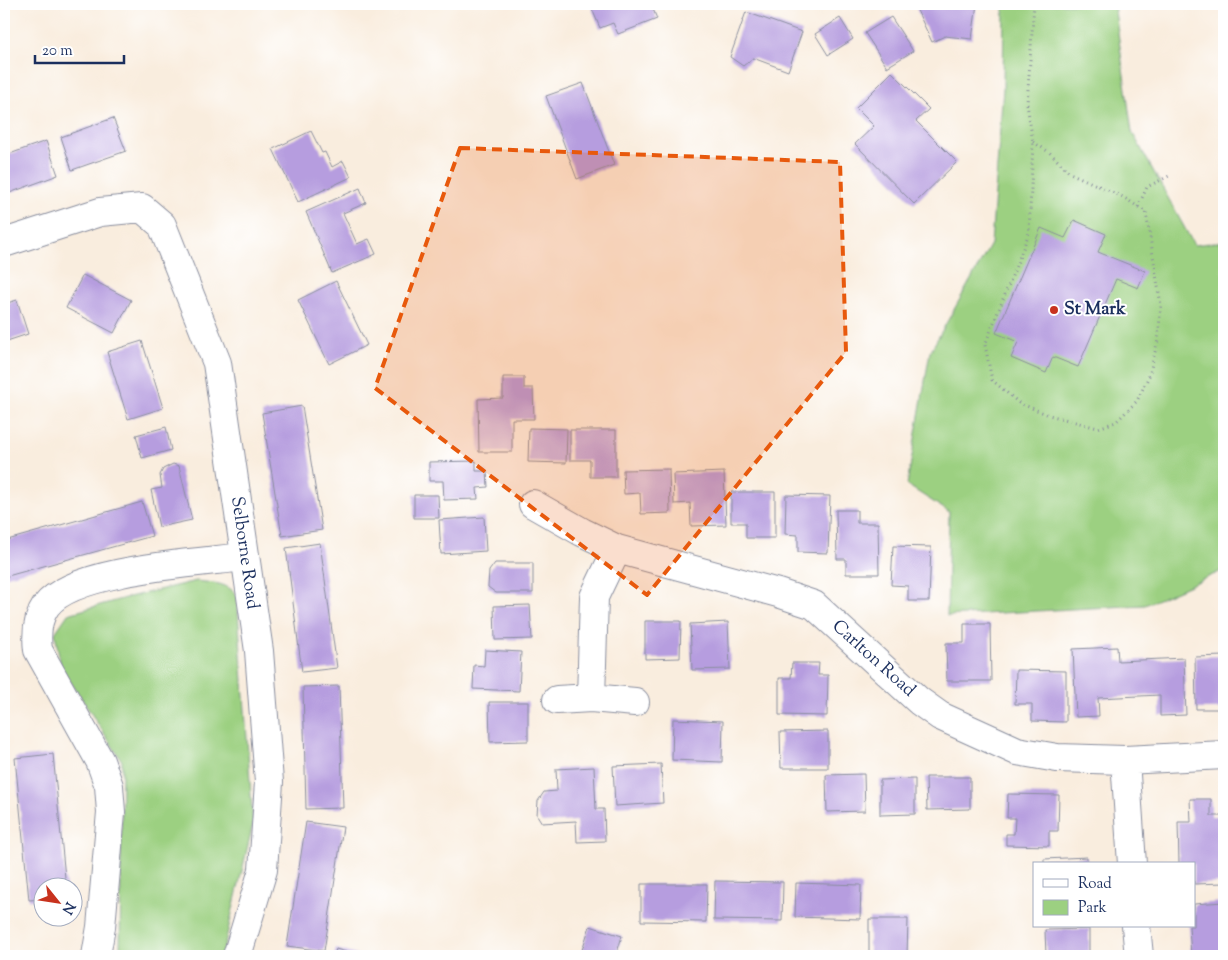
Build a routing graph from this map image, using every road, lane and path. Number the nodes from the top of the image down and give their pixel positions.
1 (1034, 4) edge
2 (1033, 142) junction
3 (1171, 175) dead end
4 (1138, 207) junction
5 (4, 243) edge
6 (533, 504) dead end
7 (617, 548) junction
8 (244, 557) junction
9 (590, 698) junction
10 (557, 700) dead end
11 (635, 702) dead end
12 (1224, 755) edge
13 (1125, 760) junction
14 (1132, 862) edge
15 (1136, 928) edge
16 (96, 956) edge
17 (237, 956) edge
18 (1138, 956) edge

1 - 2 path
2 - 4 path
2 - 4 path
3 - 4 path
5 - 8 street, Selborne Road
6 - 7 street, Carlton Road
7 - 9 street
7 - 13 street, Carlton Road
8 - 16 street
8 - 17 street, Selborne Road
9 - 10 street
9 - 11 street
12 - 13 street, Carlton Road
13 - 14 street
15 - 18 street

